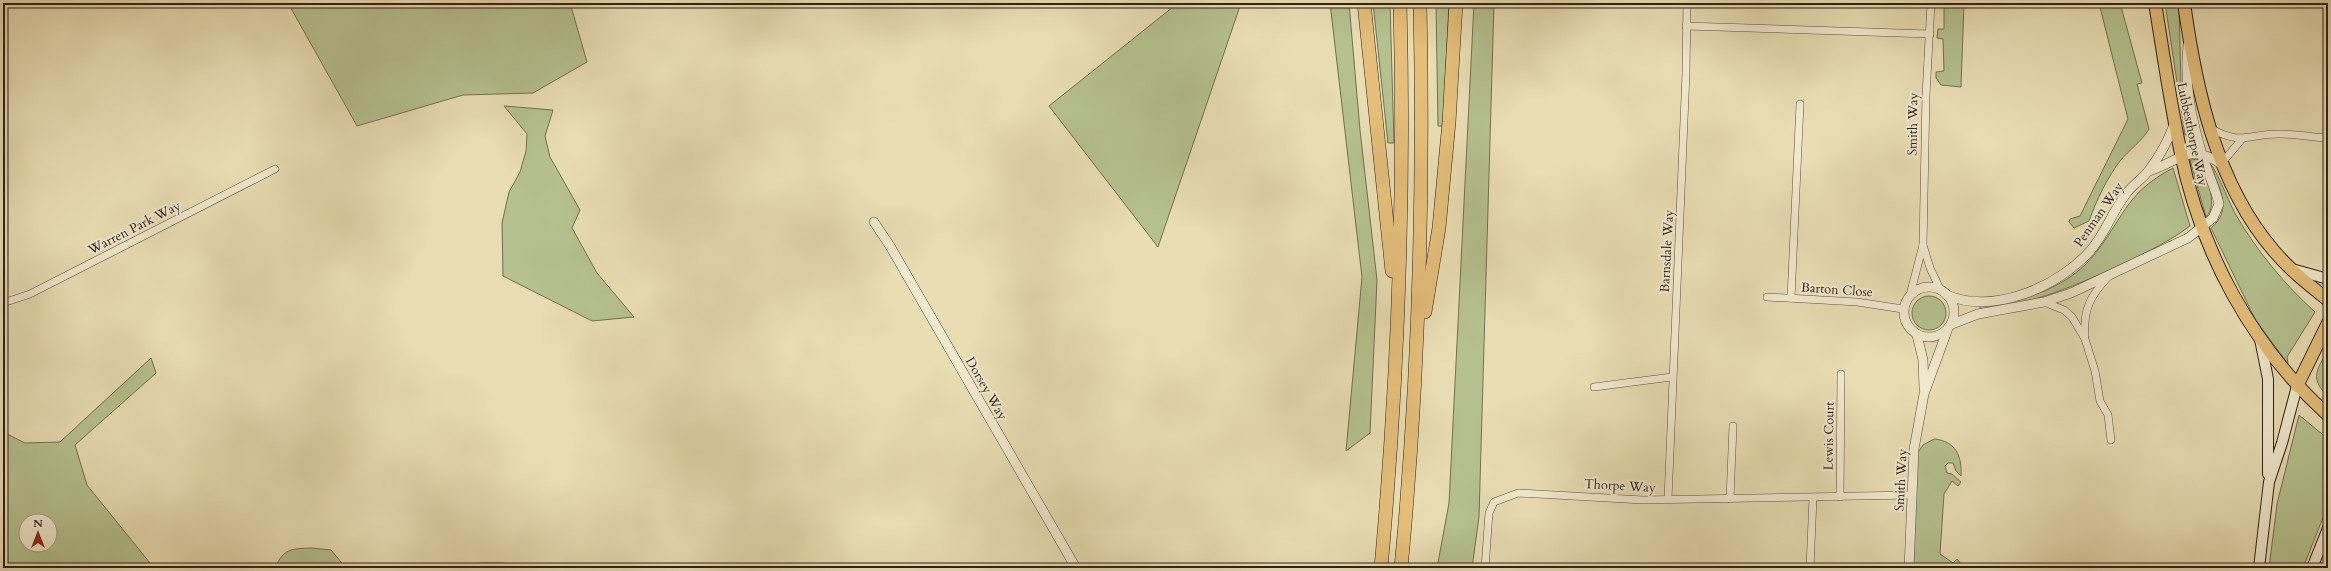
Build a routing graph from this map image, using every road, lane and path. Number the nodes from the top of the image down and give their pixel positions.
1 (1364, 3) edge
2 (1400, 3) edge
3 (1420, 3) edge
4 (1456, 3) edge
5 (1687, 3) edge
6 (1931, 3) edge
7 (2155, 3) edge
8 (2184, 3) edge
9 (1686, 26) junction
10 (1930, 34) junction
11 (2188, 36) junction
12 (1800, 104) dead end
13 (2175, 122) junction
14 (2210, 128) junction
15 (2328, 138) edge
16 (2242, 140) junction
17 (2202, 153) junction
18 (2182, 157) junction
19 (2221, 164) junction
20 (276, 169) dead end
21 (2149, 171) junction
22 (874, 222) dead end
23 (2202, 227) junction
24 (1923, 246) junction
25 (2290, 268) junction
26 (2109, 276) junction
27 (2328, 279) edge
28 (1943, 292) junction
29 (1910, 295) junction
30 (1768, 297) dead end
31 (1791, 298) junction
32 (2328, 300) edge
33 (2044, 302) junction
34 (3, 303) edge
35 (1904, 309) junction
36 (2328, 323) edge
37 (1949, 327) junction
38 (1916, 335) junction
39 (2085, 339) junction
40 (2260, 339) junction
41 (2323, 340) edge
42 (1416, 371) junction
43 (1841, 374) dead end
44 (1672, 377) junction
45 (1393, 383) junction
46 (2297, 386) junction
47 (1594, 387) dead end
48 (1924, 394) junction
49 (2328, 415) edge
50 (1733, 426) dead end
51 (2111, 440) dead end
52 (2268, 482) junction
53 (1911, 495) junction
54 (1840, 497) junction
55 (1813, 498) junction
56 (1668, 499) junction
57 (1730, 499) junction
58 (2328, 528) edge
59 (1076, 568) edge
60 (1381, 568) edge
61 (1401, 568) edge
62 (1485, 568) edge
63 (1810, 568) edge
64 (1909, 568) edge
65 (2259, 568) edge
66 (2312, 568) edge

1 - 45 highway
2 - 45 highway
3 - 42 highway
4 - 42 highway
5 - 9 street, Barnsdale Way
6 - 10 street, Smith Way
7 - 13 highway, Lubbesthorpe Way
8 - 11 highway, Lubbesthorpe Way
9 - 10 street
9 - 44 street, Barnsdale Way
10 - 24 street, Smith Way
11 - 14 highway, Lubbesthorpe Way
11 - 17 street
12 - 31 street
13 - 18 highway, Lubbesthorpe Way
13 - 21 street, Penman Way
14 - 16 street
14 - 19 highway, Lubbesthorpe Way
15 - 16 street
16 - 19 street
17 - 18 street
17 - 19 street
17 - 23 street
18 - 21 street
18 - 23 highway, Lubbesthorpe Way
19 - 25 highway, Lubbesthorpe Way
20 - 34 street, Warren Park Way
21 - 28 street, Penman Way
22 - 59 street, Dorsey Way
23 - 26 street
23 - 40 highway, Lubbesthorpe Way
24 - 28 street, Smith Way
24 - 29 street, Smith Way
25 - 27 main road
25 - 32 highway, Lubbesthorpe Way
26 - 33 street
26 - 39 street
28 - 29 street
28 - 37 street
29 - 35 street
30 - 31 street, Barton Close
31 - 35 street, Barton Close
33 - 37 street
33 - 39 street
35 - 38 street
36 - 41 highway
37 - 38 street
37 - 48 street, Smith Way
38 - 48 street, Smith Way
39 - 51 street
40 - 46 highway, Lubbesthorpe Way
40 - 52 main road
41 - 46 highway
42 - 61 highway
43 - 54 street, Lewis Court
44 - 47 street
44 - 56 street, Barnsdale Way
45 - 60 highway
46 - 49 highway, Lubbesthorpe Way
46 - 52 main road
48 - 53 street, Smith Way
50 - 57 street
52 - 65 main road
53 - 54 street, Thorpe Way
53 - 64 street, Smith Way
54 - 55 street, Thorpe Way
55 - 57 street, Thorpe Way
55 - 63 street
56 - 57 street, Thorpe Way
56 - 62 street, Thorpe Way
58 - 66 main road

